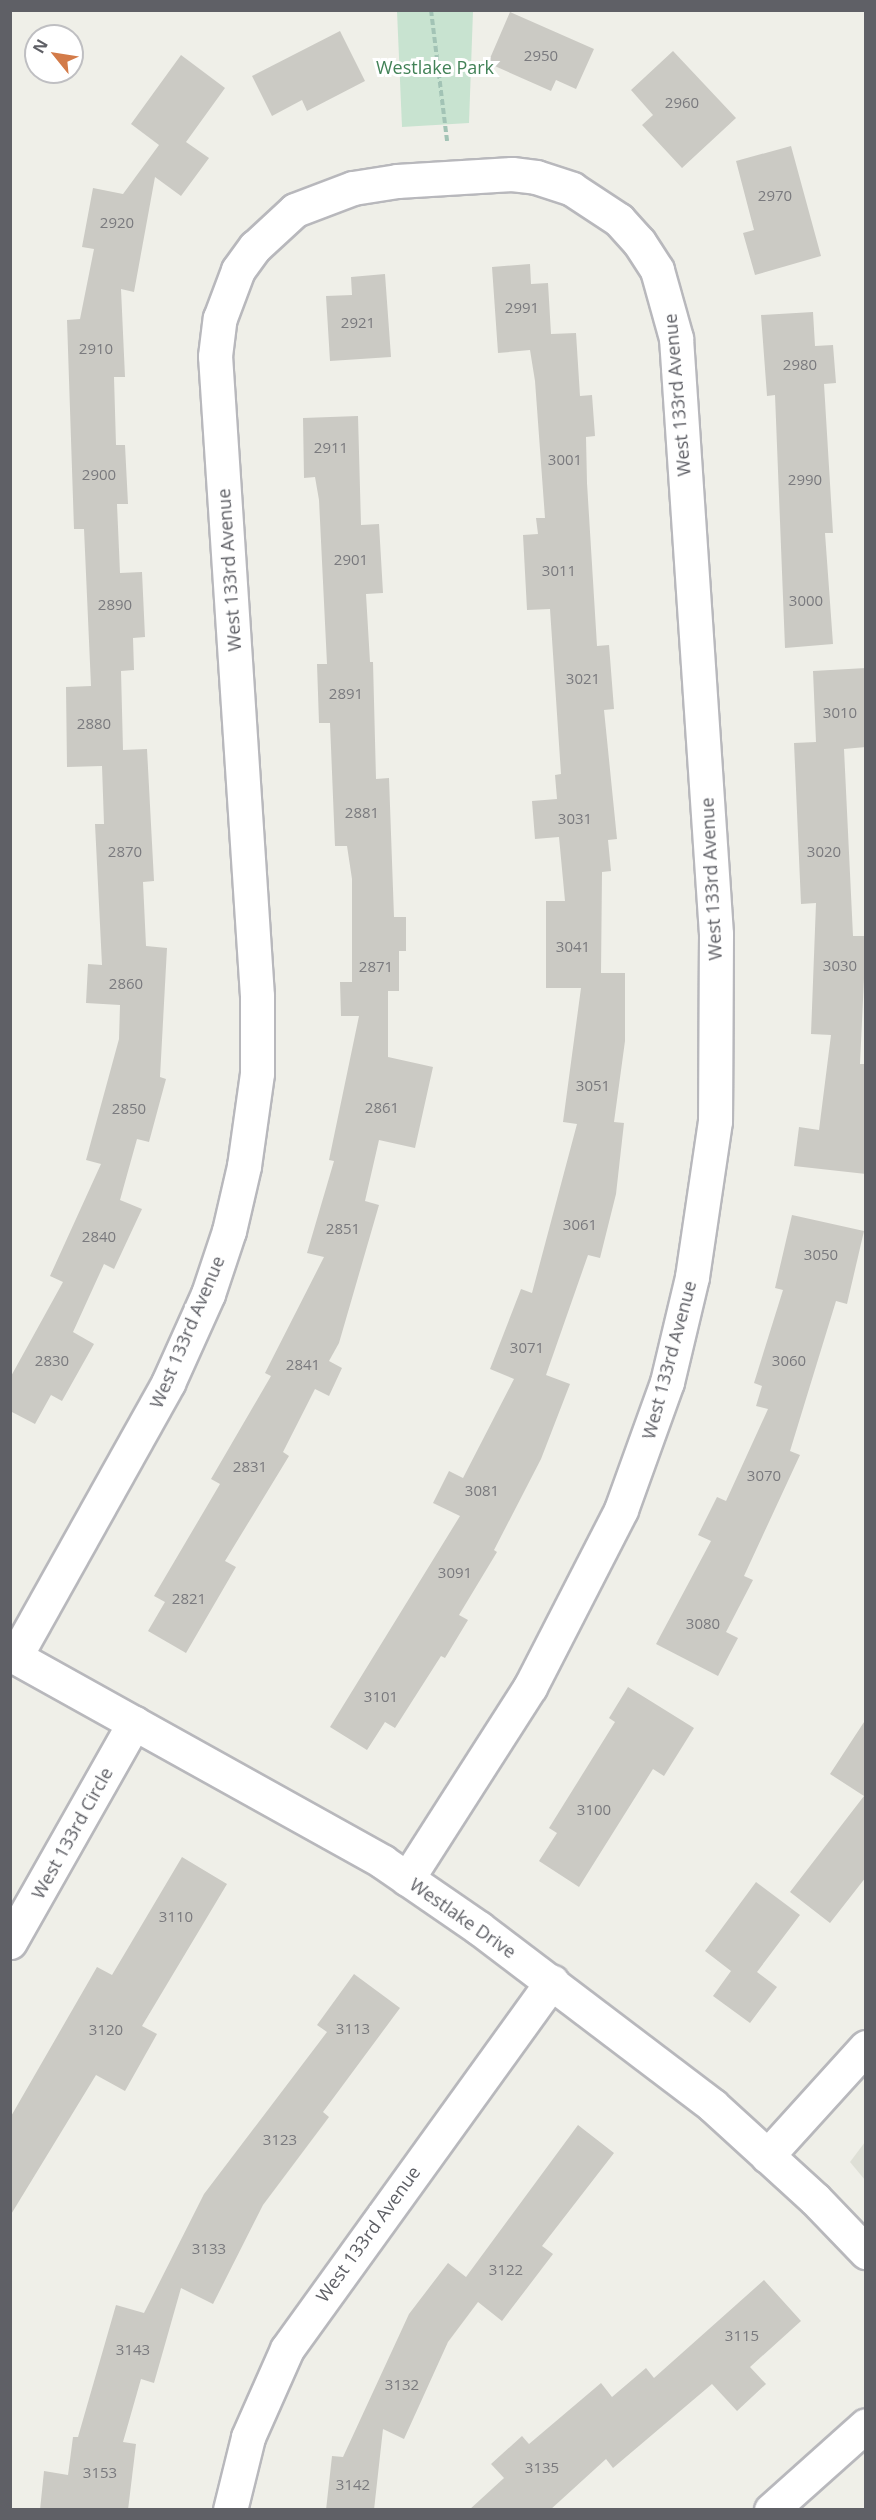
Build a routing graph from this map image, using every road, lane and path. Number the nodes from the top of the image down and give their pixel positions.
1 (431, 10) edge
2 (452, 177) junction
3 (13, 1655) edge
4 (134, 1724) junction
5 (407, 1879) junction
6 (10, 1942) edge
7 (552, 1982) junction
8 (866, 2047) edge
9 (767, 2156) junction
10 (866, 2252) edge
11 (866, 2425) edge
12 (230, 2510) edge
13 (771, 2510) edge

1 - 2 path
2 - 3 street, West 133rd Avenue
2 - 5 street, West 133rd Avenue
3 - 4 street, Westlake Drive
4 - 5 street, Westlake Drive
4 - 6 street, West 133rd Circle
5 - 7 street, Westlake Drive
7 - 9 street, Westlake Drive
7 - 12 street, West 133rd Avenue
8 - 9 street
9 - 10 street, Westlake Drive
11 - 13 street

